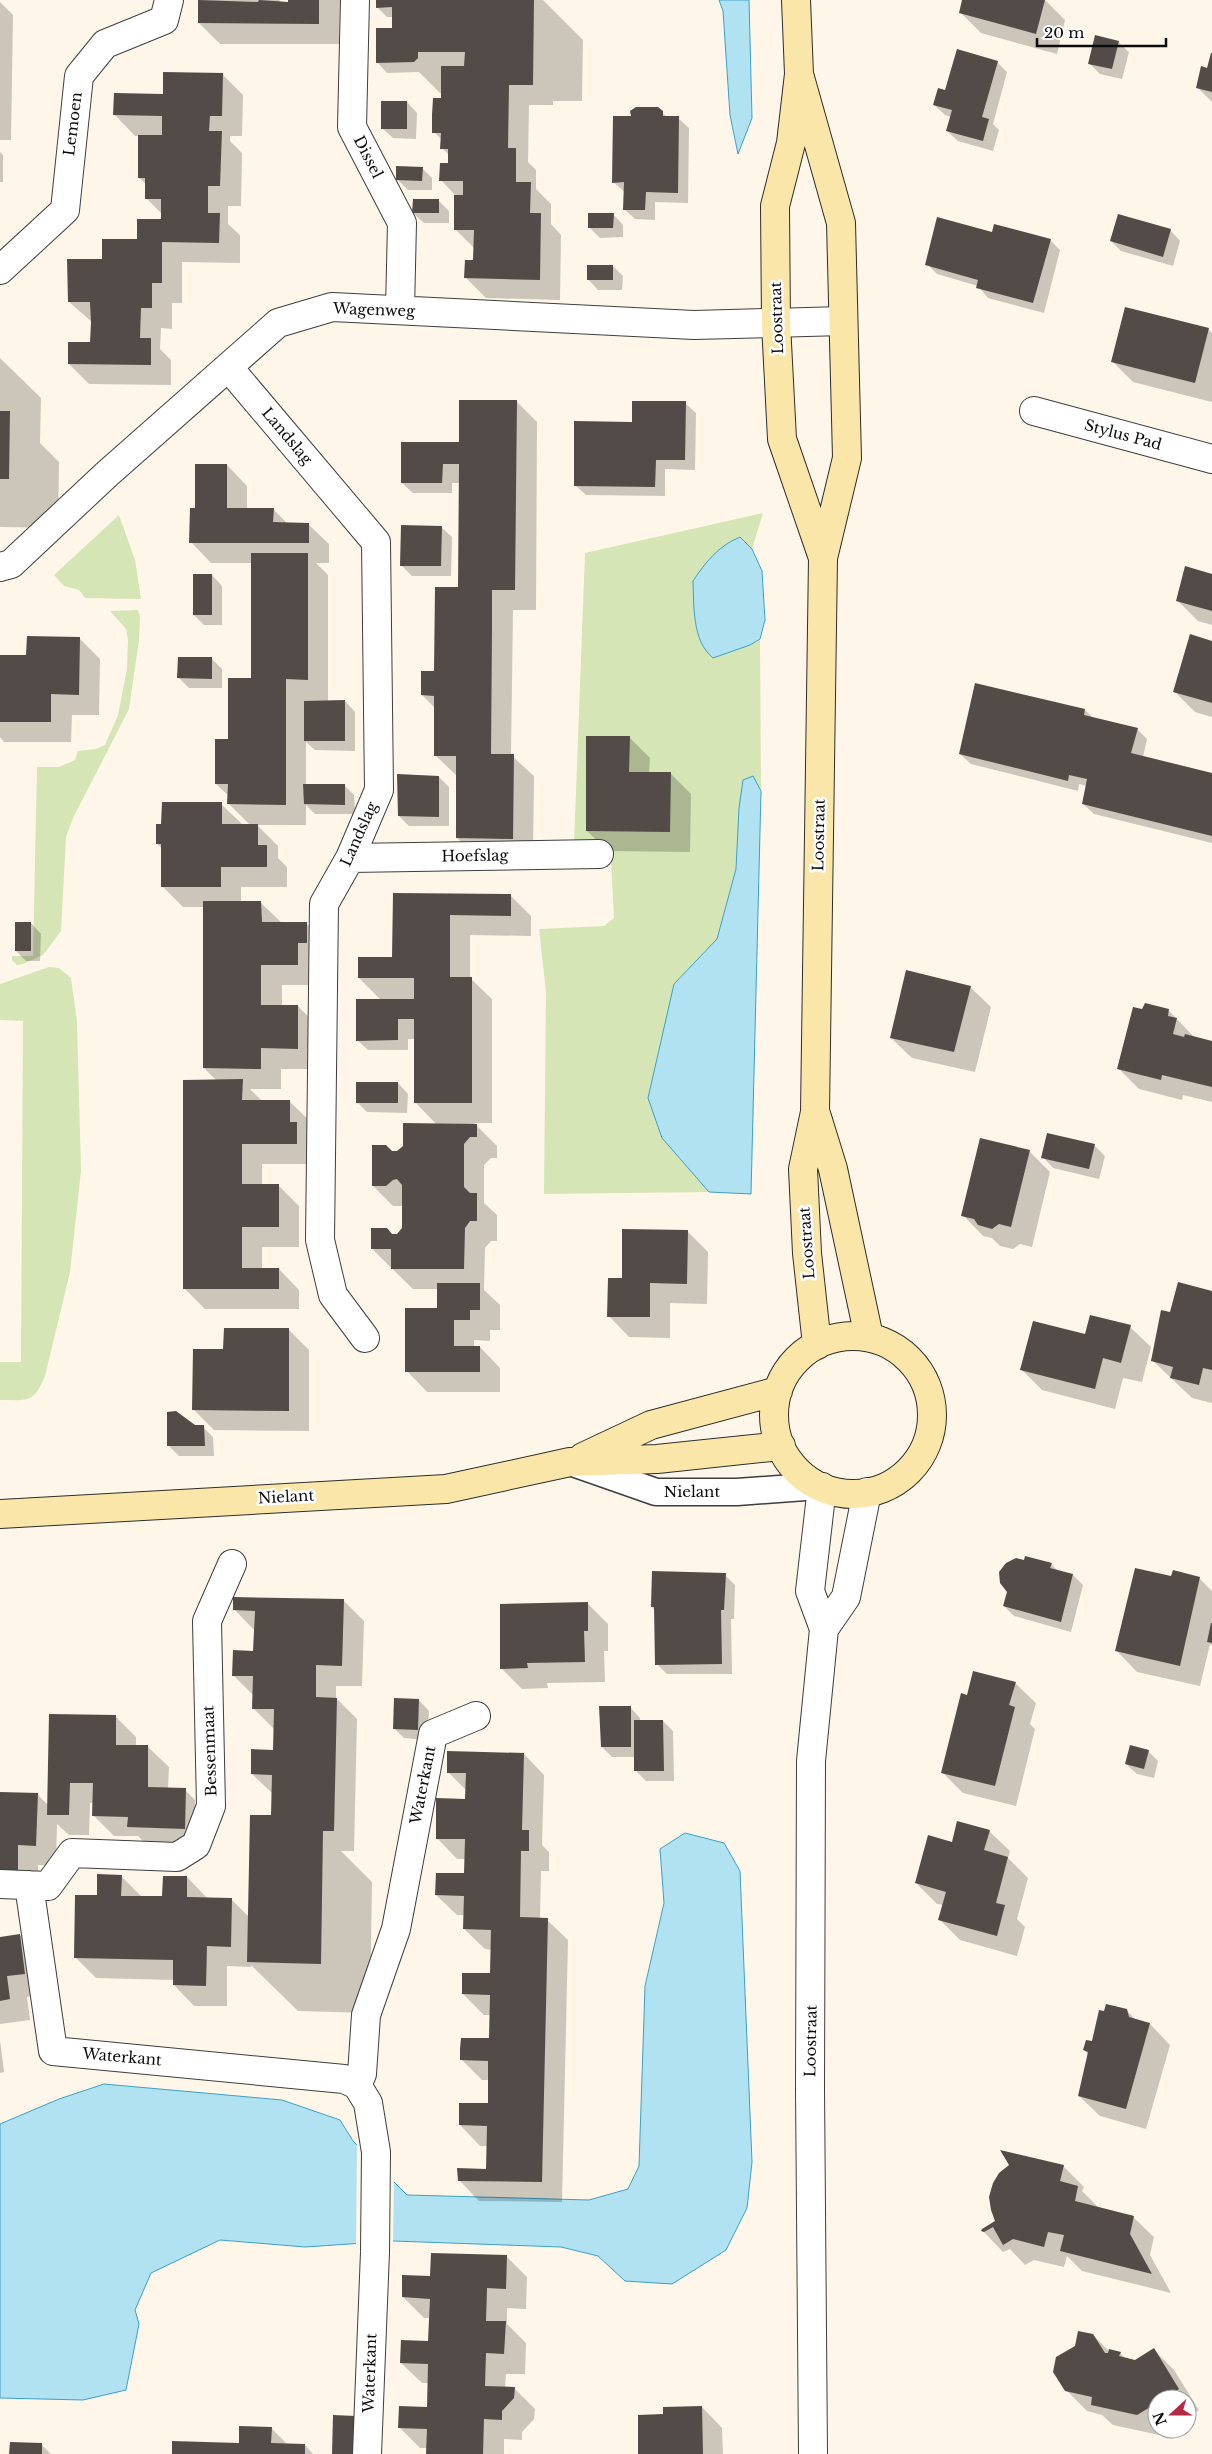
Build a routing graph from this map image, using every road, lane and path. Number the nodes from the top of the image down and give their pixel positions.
1 (169, 0) edge
2 (355, 0) edge
3 (796, 0) edge
4 (799, 74) junction
5 (0, 270) edge
6 (400, 310) junction
7 (843, 321) junction
8 (776, 324) junction
9 (229, 368) junction
10 (1034, 412) dead end
11 (1212, 460) edge
12 (823, 558) junction
13 (0, 567) edge
14 (599, 854) dead end
15 (350, 858) junction
16 (815, 1112) junction
17 (869, 1337) junction
18 (365, 1338) dead end
19 (817, 1344) junction
20 (778, 1391) junction
21 (781, 1446) junction
22 (570, 1462) junction
23 (820, 1486) junction
24 (867, 1492) junction
25 (0, 1514) edge
26 (232, 1564) dead end
27 (824, 1629) junction
28 (476, 1716) dead end
29 (0, 1884) edge
30 (29, 1885) junction
31 (357, 2085) junction
32 (366, 2454) edge
33 (813, 2454) edge

1 - 5 street, Lemoen
2 - 6 street, Dissel
3 - 4 street, Loostraat
4 - 7 street, Loostraat
4 - 8 street, Loostraat
6 - 8 street, Wagenweg
6 - 9 street, Wagenweg
7 - 8 street, Wagenweg
7 - 12 street, Loostraat
8 - 12 street, Loostraat
9 - 13 street, Wagenweg
9 - 15 street, Landslag
10 - 11 street, Stylus Pad
12 - 16 street, Loostraat
14 - 15 street, Hoefslag
15 - 18 street, Landslag
16 - 17 street, Loostraat
16 - 19 street, Loostraat
17 - 19 street
17 - 24 street
19 - 20 street
20 - 21 street
20 - 22 street, Nielant
21 - 22 street, Nielant
21 - 23 street
22 - 23 lane, Nielant
22 - 25 street, Nielant
23 - 24 street
23 - 27 street, Loostraat
24 - 27 street, Loostraat
26 - 30 street, Bessenmaat
27 - 33 street, Loostraat
28 - 31 street, Waterkant
29 - 30 street, Bessenmaat
30 - 31 street, Waterkant
31 - 32 street, Waterkant

